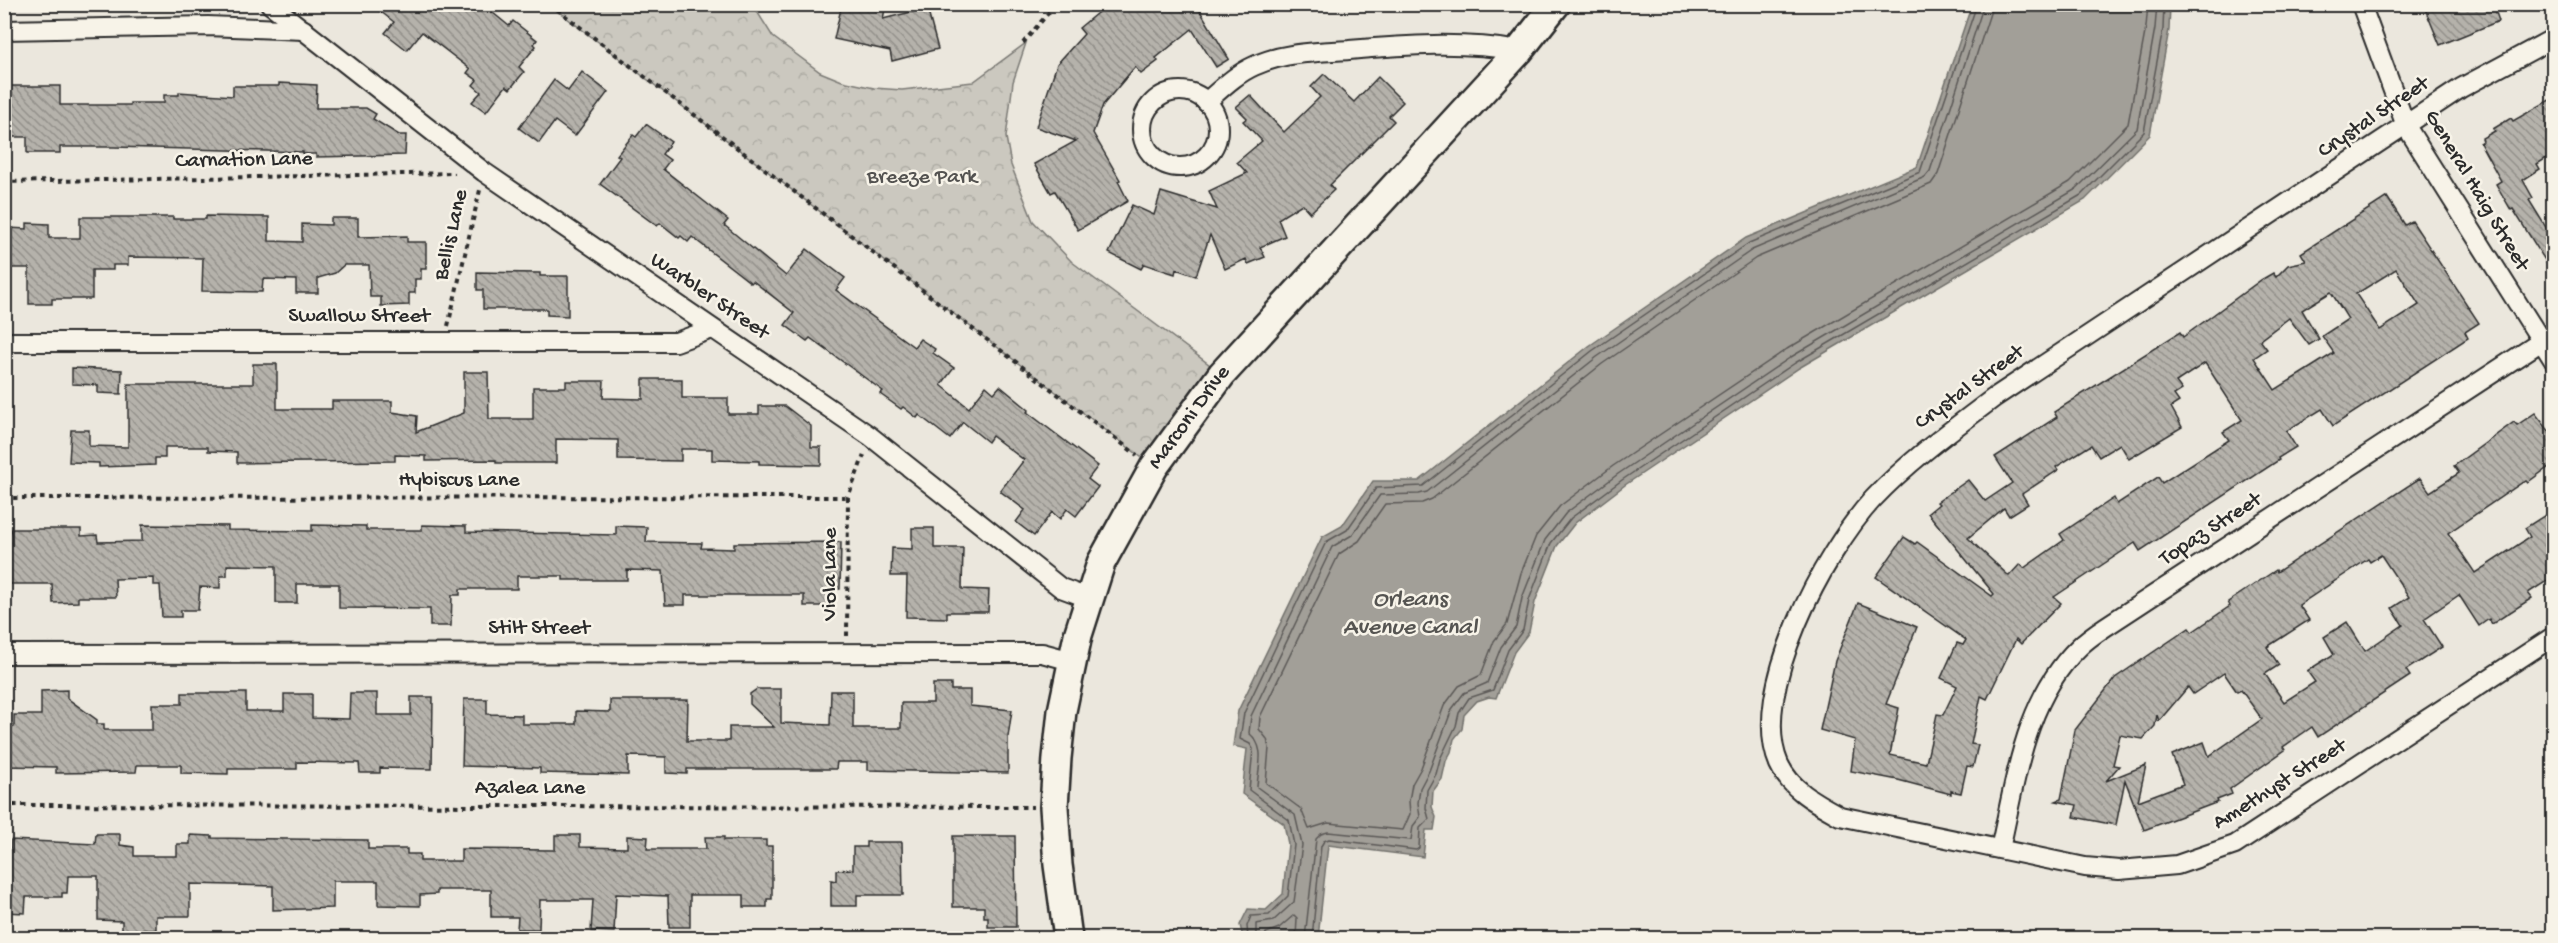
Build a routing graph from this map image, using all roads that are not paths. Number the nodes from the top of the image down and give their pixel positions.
1 (270, 4) edge
2 (1556, 4) edge
3 (2361, 4) edge
4 (4, 30) edge
5 (304, 30) junction
6 (2553, 38) edge
7 (1519, 51) junction
8 (1206, 102) junction
9 (2406, 126) junction
10 (712, 329) junction
11 (2547, 337) edge
12 (4, 342) edge
13 (2553, 362) edge
14 (1088, 598) junction
15 (2553, 636) edge
16 (4, 654) edge
17 (1072, 662) junction
18 (2000, 849) junction
19 (1068, 939) edge

1 - 5 street, Warbler Street
2 - 7 street, Marconi Drive
3 - 9 street, General Haig Street
4 - 5 street
5 - 10 street, Warbler Street
6 - 9 street, Crystal Street
7 - 8 street
7 - 14 street, Marconi Drive
8 - 8 street
9 - 11 street, General Haig Street
9 - 18 street, Crystal Street
10 - 12 street, Swallow Street
10 - 14 street, Warbler Street
11 - 13 street, General Haig Street
11 - 18 street, Topaz Street
14 - 17 street, Marconi Drive
15 - 18 street, Amethyst Street
16 - 17 street, Stilt Street
17 - 19 street, Marconi Drive

